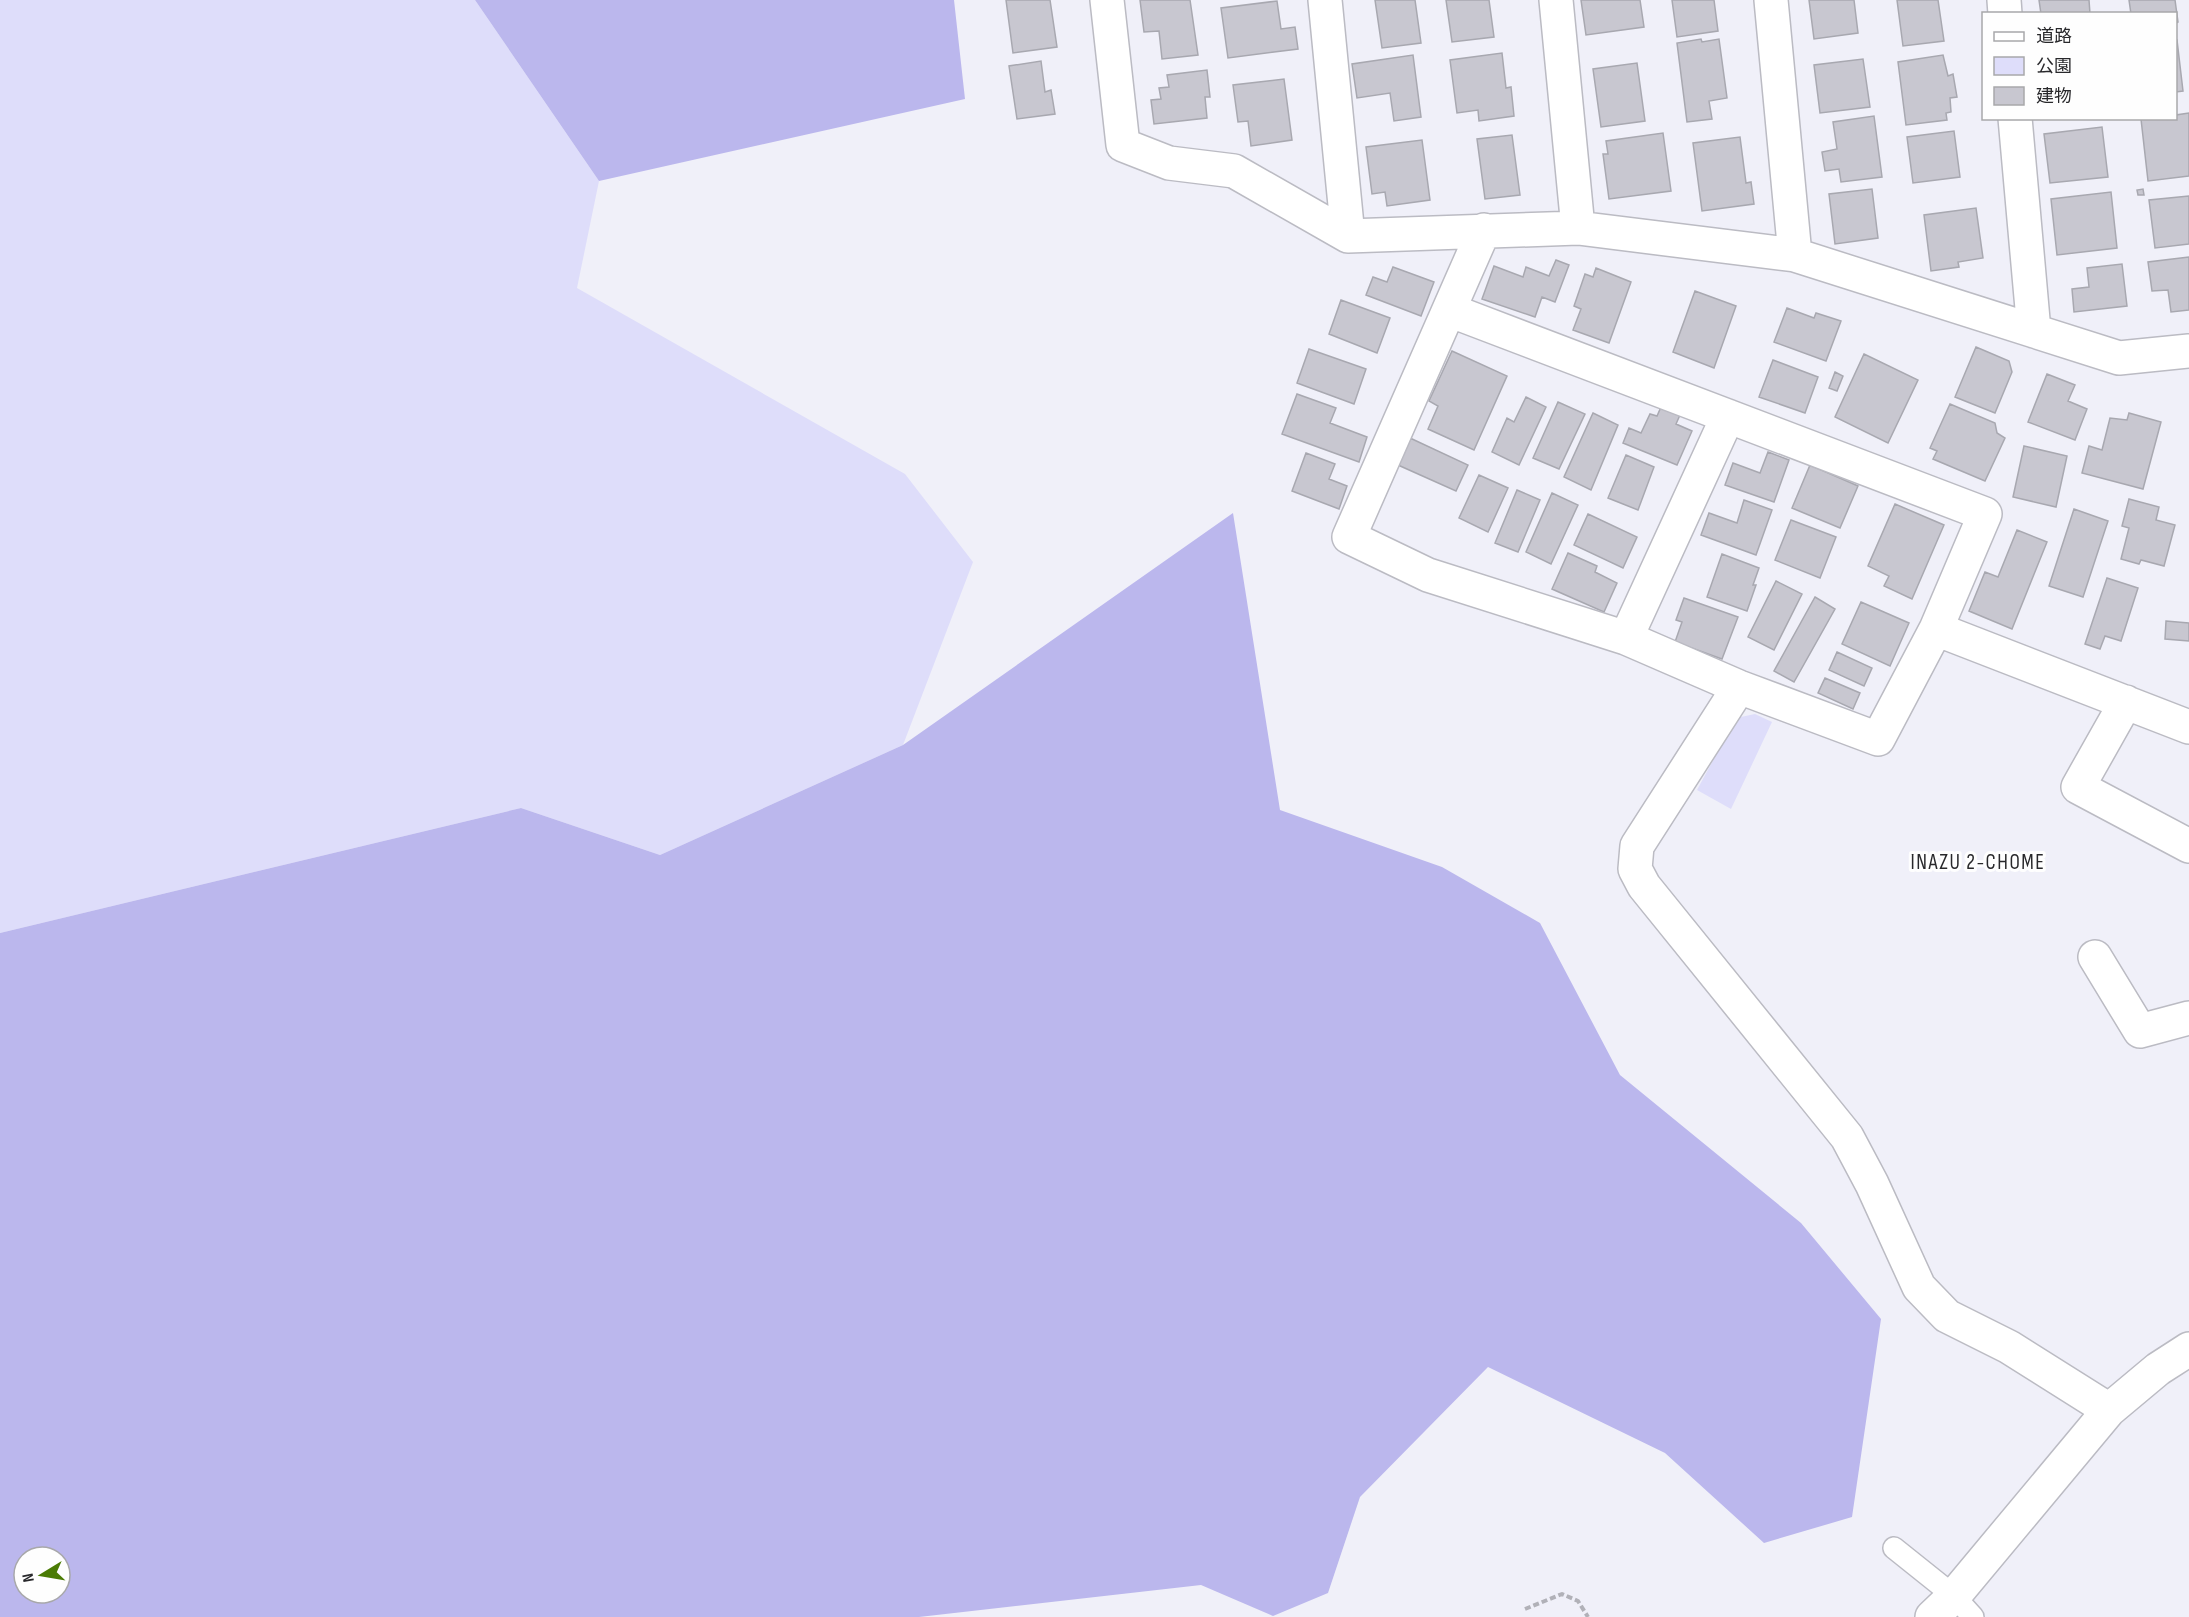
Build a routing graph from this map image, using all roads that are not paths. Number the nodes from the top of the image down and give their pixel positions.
1 (1107, 0) edge
2 (1325, 0) edge
3 (1556, 0) edge
4 (1771, 0) edge
5 (2014, 120) edge
6 (1578, 228) junction
7 (1484, 230) junction
8 (1348, 236) junction
9 (1795, 255) junction
10 (1449, 310) junction
11 (2034, 331) junction
12 (2189, 351) edge
13 (1728, 416) junction
14 (1936, 629) junction
15 (1626, 638) junction
16 (1739, 687) junction
17 (2126, 702) junction
18 (2189, 727) edge
19 (2189, 846) edge
20 (2095, 957) dead end
21 (2189, 1018) edge
22 (2189, 1349) edge
23 (2109, 1410) junction
24 (1894, 1548) dead end
25 (1953, 1610) edge

1 - 8 street
2 - 8 street
3 - 6 street
4 - 9 street
5 - 11 street
6 - 7 street
6 - 9 street
7 - 8 street
7 - 10 street
9 - 11 street
10 - 13 street
10 - 15 street
11 - 12 street
13 - 14 street
13 - 15 street
14 - 16 street
14 - 17 street
15 - 16 street
16 - 23 street
17 - 18 street
17 - 19 street
20 - 21 street
22 - 23 street
23 - 25 street
24 - 25 lane

